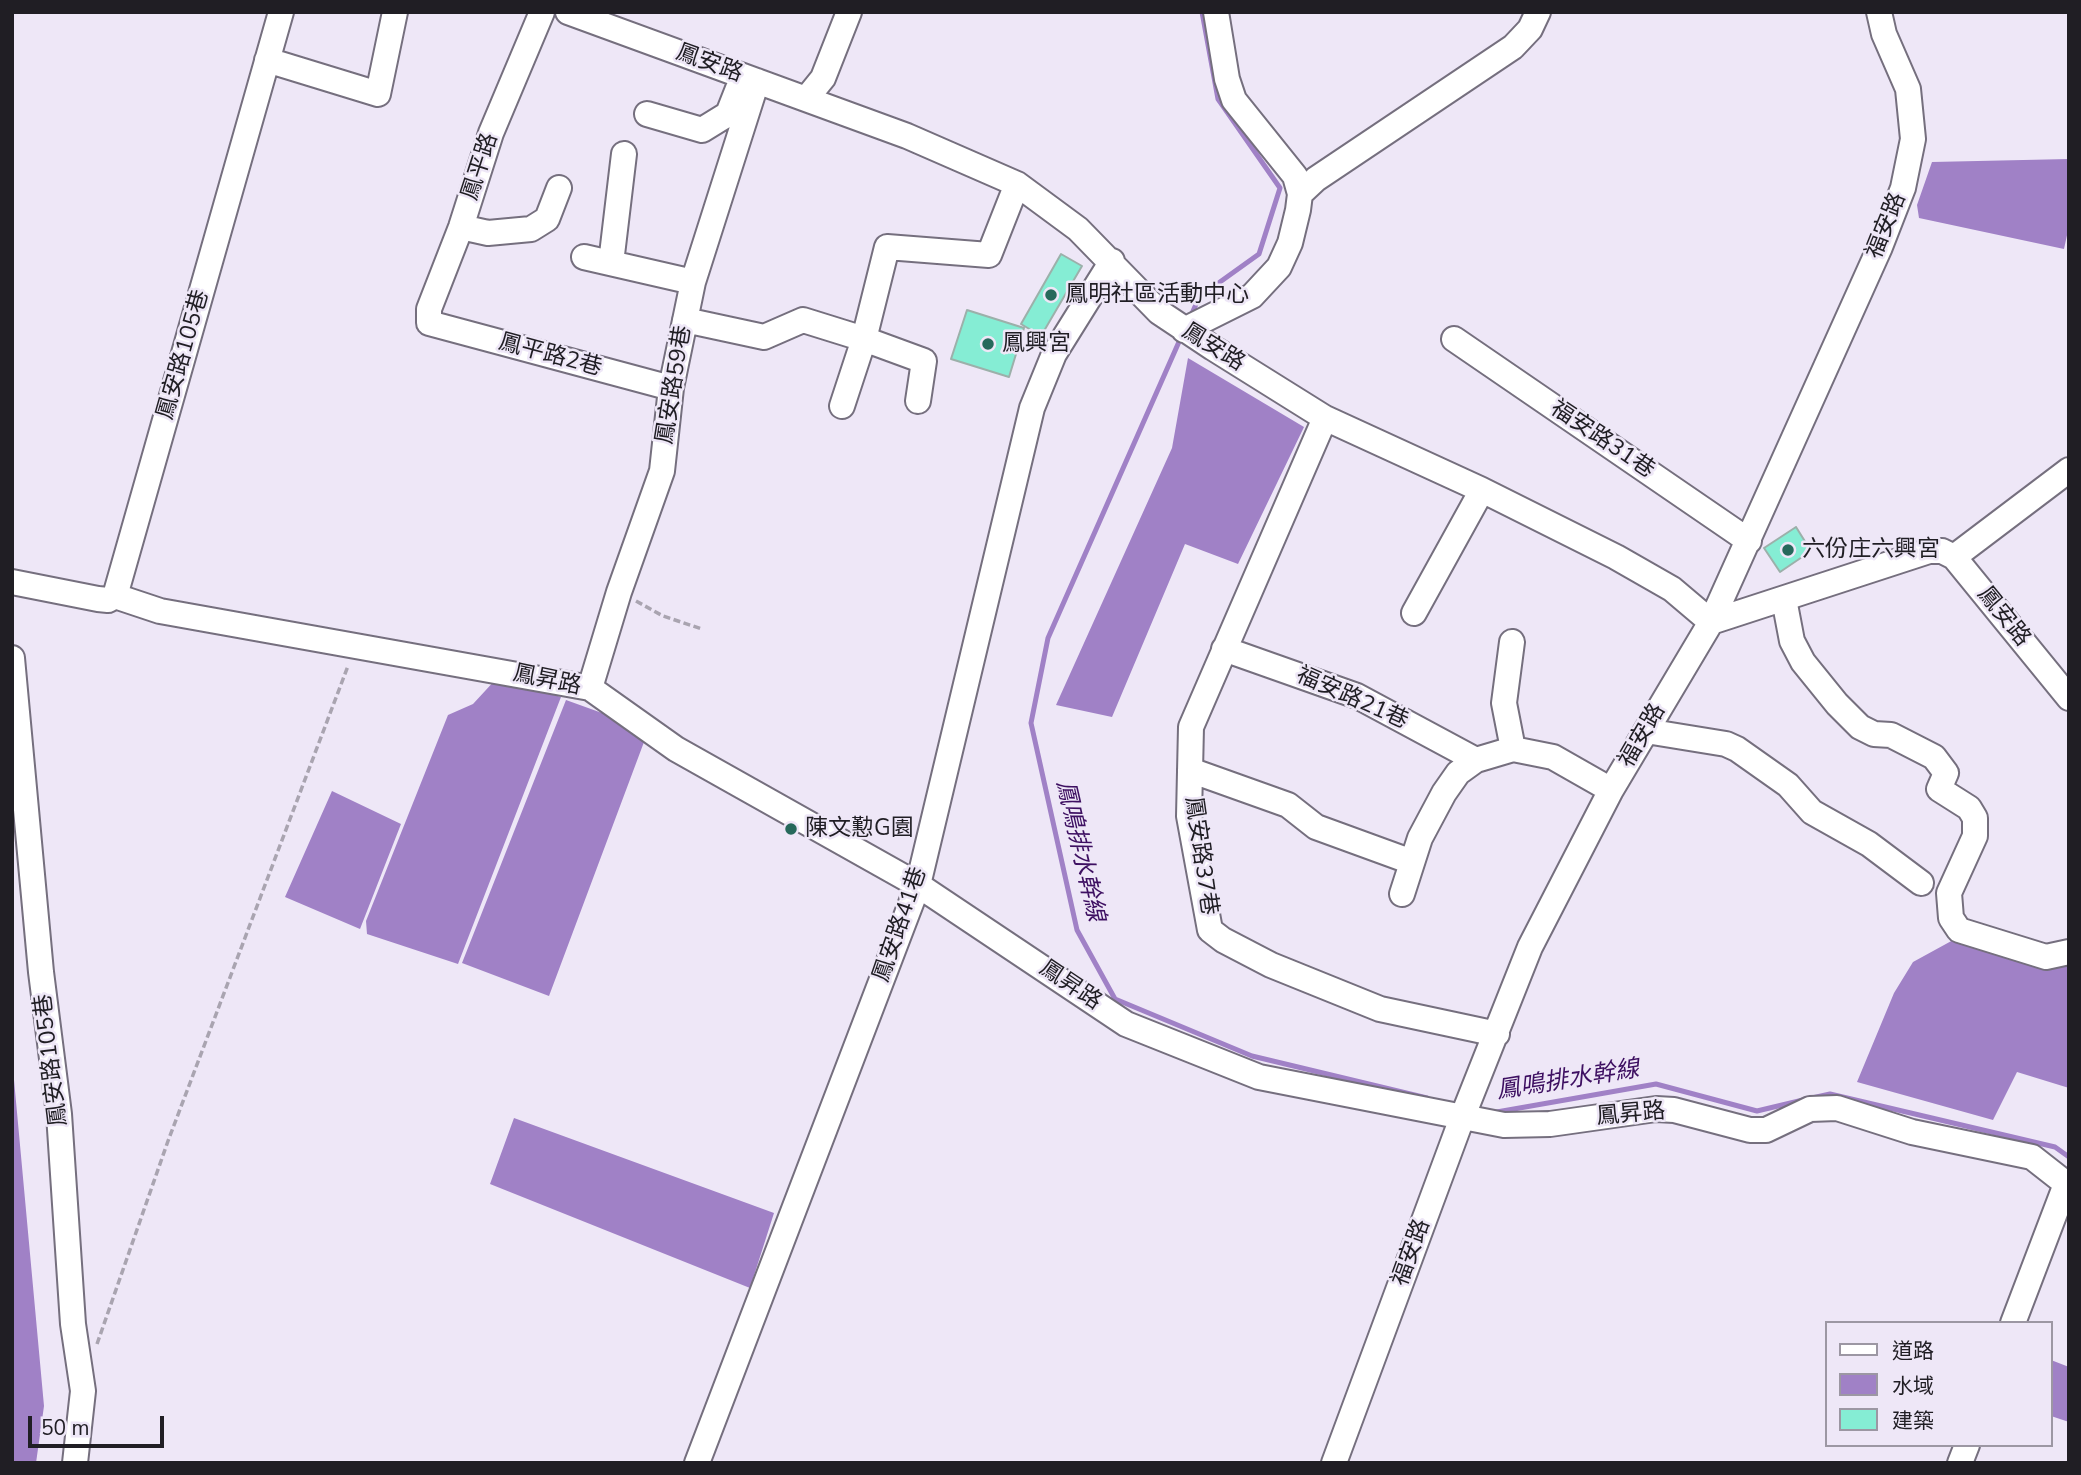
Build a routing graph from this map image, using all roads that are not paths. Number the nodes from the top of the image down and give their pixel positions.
1 (281, 12) edge
2 (396, 12) edge
3 (542, 12) edge
4 (568, 12) edge
5 (849, 12) edge
6 (1216, 12) edge
7 (1538, 12) edge
8 (1879, 12) edge
9 (267, 60) junction
10 (750, 79) junction
11 (806, 99) junction
12 (647, 114) dead end
13 (624, 154) dead end
14 (1017, 184) junction
15 (559, 188) dead end
16 (1300, 194) junction
17 (461, 227) junction
18 (584, 257) dead end
19 (1112, 261) junction
20 (611, 263) junction
21 (694, 282) junction
22 (685, 320) junction
23 (429, 323) joint
24 (1184, 330) junction
25 (864, 339) junction
26 (1454, 339) dead end
27 (671, 388) junction
28 (918, 401) dead end
29 (842, 406) dead end
30 (1325, 418) junction
31 (2069, 470) edge
32 (1482, 490) junction
33 (1749, 541) junction
34 (1954, 557) junction
35 (12, 582) edge
36 (115, 596) junction
37 (1784, 599) junction
38 (1414, 613) dead end
39 (1711, 622) junction
40 (1513, 642) dead end
41 (1224, 649) junction
42 (12, 658) edge
43 (590, 688) junction
44 (2069, 698) edge
45 (1646, 731) junction
46 (1513, 750) junction
47 (1476, 760) junction
48 (1190, 770) junction
49 (1611, 790) junction
50 (1412, 862) junction
51 (1921, 883) dead end
52 (918, 885) junction
53 (1402, 894) dead end
54 (2069, 952) edge
55 (1497, 1034) junction
56 (1462, 1118) junction
57 (2067, 1185) edge
58 (2015, 1321) edge
59 (75, 1463) edge
60 (697, 1463) edge
61 (1334, 1463) edge

1 - 9 street, 鳳安路105巷
2 - 9 street
3 - 17 street, 鳳平路
4 - 10 street, 鳳安路
5 - 11 street
6 - 16 street
7 - 16 street
8 - 33 street, 福安路
9 - 36 street, 鳳安路105巷
10 - 11 street, 鳳安路
10 - 12 street
10 - 21 street, 鳳安路59巷
11 - 14 street, 鳳安路
13 - 20 street
14 - 19 street, 鳳安路
14 - 25 street
15 - 17 street
16 - 24 street
17 - 23 street, 鳳平路
18 - 20 street
19 - 24 street, 鳳安路
19 - 52 street, 鳳安路41巷
20 - 21 street
21 - 22 street, 鳳安路59巷
22 - 25 street
22 - 27 street, 鳳安路59巷
23 - 27 street, 鳳平路2巷
24 - 30 street, 鳳安路
25 - 28 street
25 - 29 street
26 - 33 street, 福安路31巷
27 - 43 street, 鳳安路59巷
30 - 32 street, 鳳安路
30 - 41 street, 鳳安路37巷
31 - 34 street
32 - 38 street
32 - 39 street, 鳳安路
33 - 39 street, 福安路
34 - 37 street
34 - 44 street, 鳳安路
35 - 36 street
36 - 43 street, 鳳昇路
37 - 39 street
37 - 54 street
39 - 45 street, 福安路
40 - 46 street
41 - 47 street, 福安路21巷
41 - 48 street, 鳳安路37巷
42 - 59 street, 鳳安路105巷
43 - 52 street, 鳳昇路
45 - 49 street, 福安路
45 - 51 street
46 - 47 street
46 - 49 street
47 - 50 street
48 - 50 street
48 - 55 street, 鳳安路37巷
49 - 55 street, 福安路
50 - 53 street
52 - 56 street, 鳳昇路
52 - 60 street, 鳳安路41巷
55 - 56 street, 福安路
56 - 57 street, 鳳昇路
56 - 61 street, 福安路
57 - 58 street

